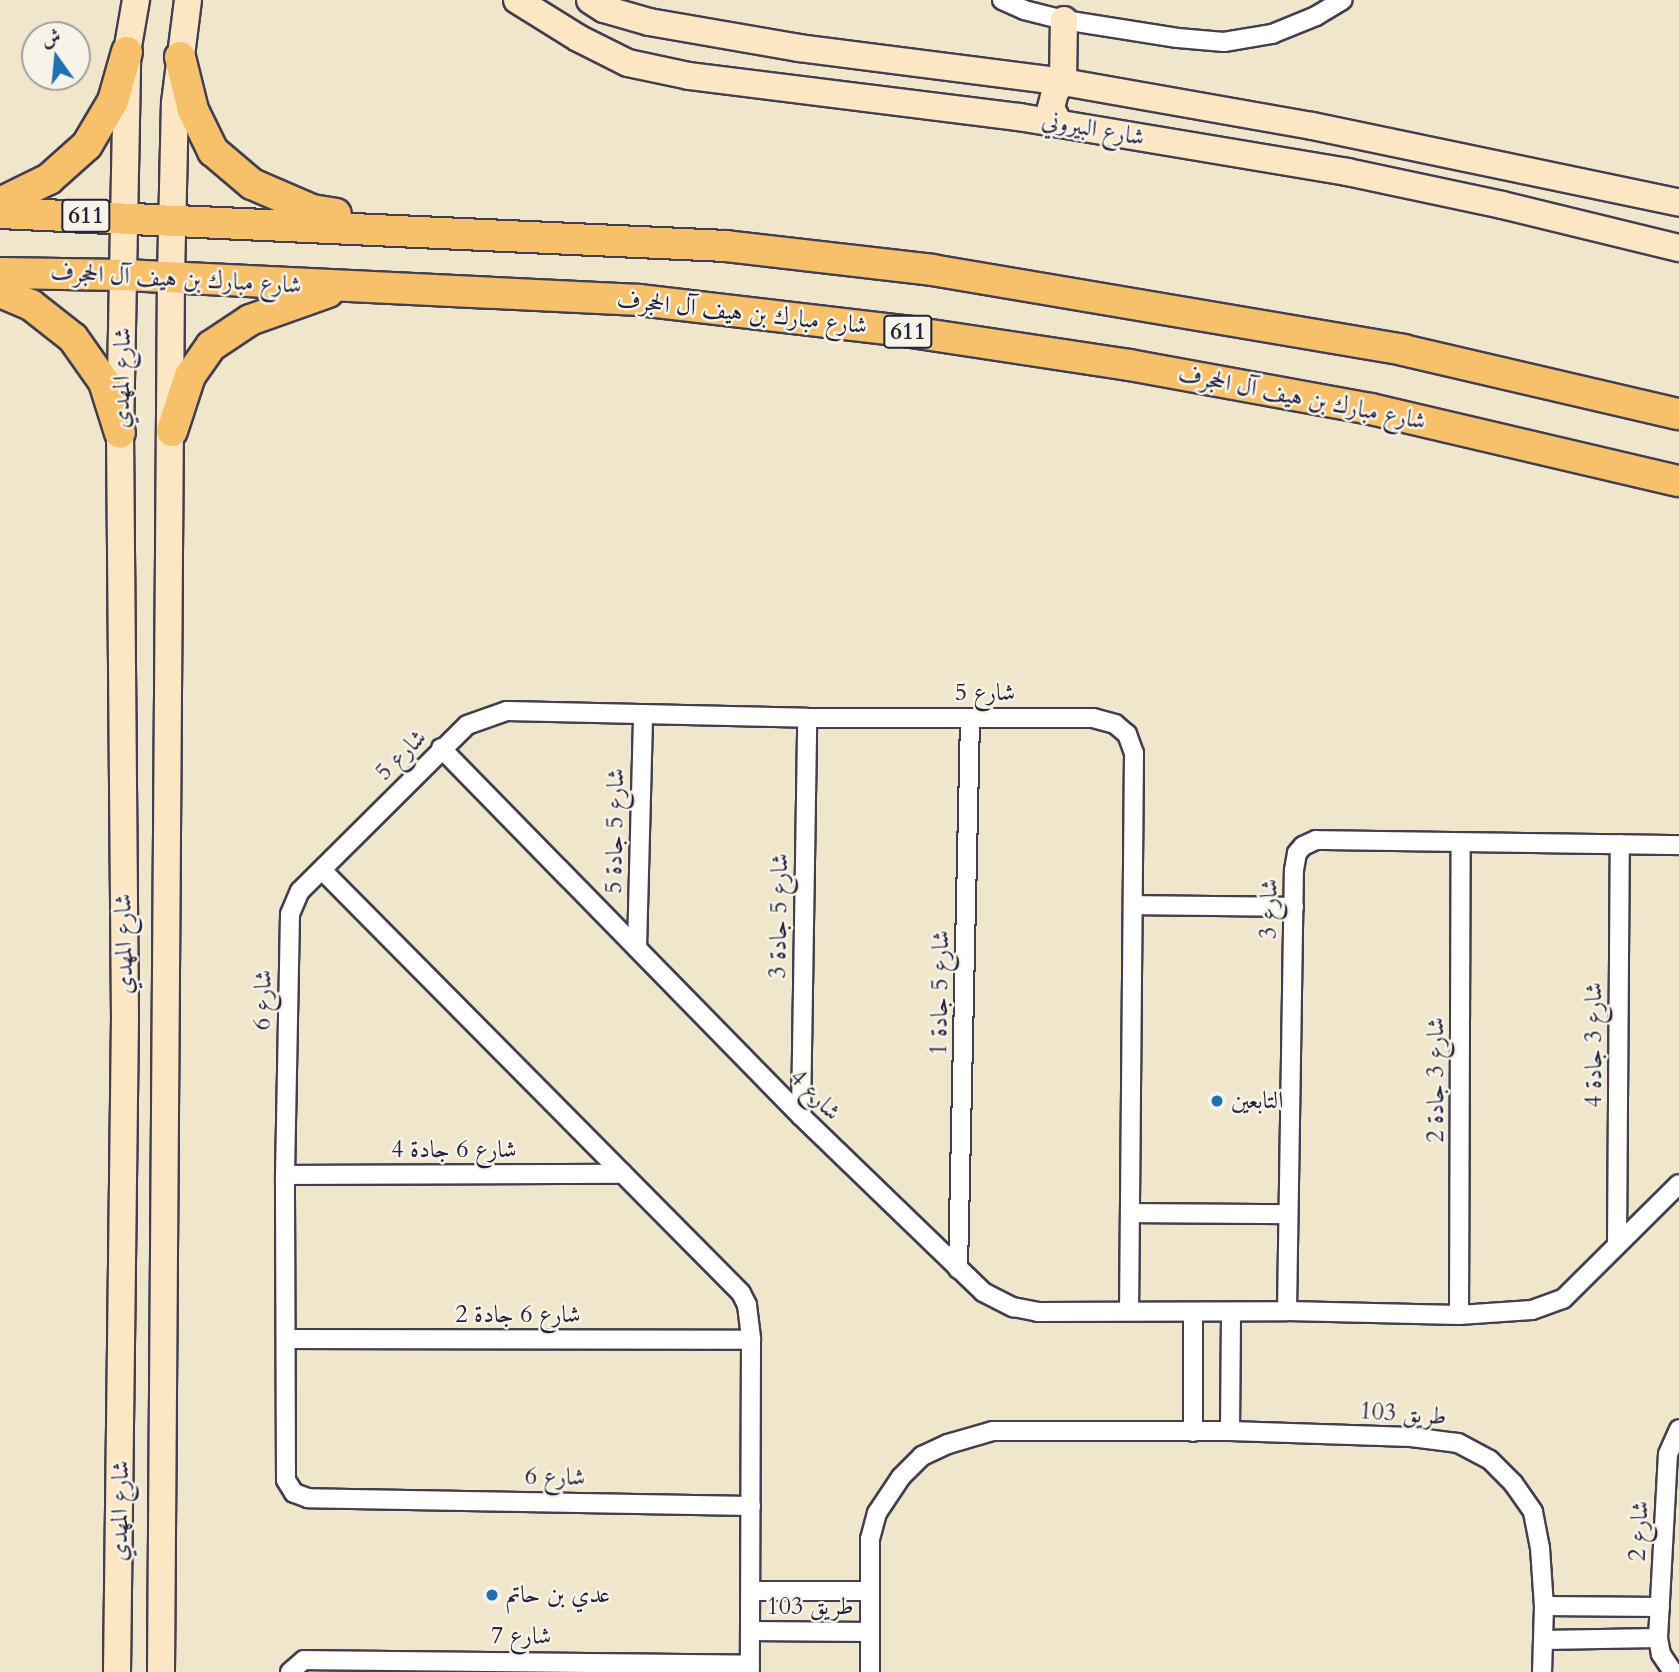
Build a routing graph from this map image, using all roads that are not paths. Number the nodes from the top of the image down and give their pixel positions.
1 (136, 0) edge
2 (188, 0) edge
3 (516, 0) edge
4 (590, 0) edge
5 (1002, 0) edge
6 (1343, 0) edge
7 (1064, 20) junction
8 (127, 52) junction
9 (180, 57) junction
10 (1027, 78) junction
11 (1063, 82) junction
12 (1018, 117) junction
13 (1059, 123) junction
14 (1679, 202) edge
15 (0, 203) edge
16 (0, 213) edge
17 (125, 217) junction
18 (172, 220) junction
19 (447, 232) junction
20 (1679, 248) edge
21 (0, 273) edge
22 (124, 275) junction
23 (171, 277) junction
24 (340, 287) junction
25 (0, 292) edge
26 (1679, 414) edge
27 (172, 431) junction
28 (120, 433) junction
29 (1679, 481) edge
30 (643, 714) junction
31 (807, 718) junction
32 (970, 718) junction
33 (441, 748) junction
34 (1461, 844) junction
35 (1620, 844) junction
36 (1679, 845) edge
37 (322, 870) junction
38 (1133, 905) junction
39 (1293, 907) junction
40 (637, 948) junction
41 (801, 1116) junction
42 (623, 1174) junction
43 (285, 1175) junction
44 (1679, 1184) edge
45 (1130, 1213) junction
46 (1288, 1214) junction
47 (1617, 1245) junction
48 (958, 1269) junction
49 (1129, 1311) junction
50 (1286, 1311) junction
51 (1193, 1312) junction
52 (1231, 1312) junction
53 (1459, 1315) junction
54 (286, 1339) junction
55 (751, 1340) junction
56 (122, 1429) junction
57 (1679, 1429) edge
58 (1230, 1431) junction
59 (1193, 1432) junction
60 (162, 1475) junction
61 (751, 1506) junction
62 (1671, 1527) edge
63 (119, 1569) junction
64 (751, 1591) junction
65 (869, 1591) junction
66 (1544, 1606) junction
67 (1660, 1606) junction
68 (162, 1611) junction
69 (750, 1631) junction
70 (869, 1632) junction
71 (1658, 1639) junction
72 (1543, 1640) junction
73 (750, 1668) edge
74 (117, 1672) edge
75 (161, 1672) edge
76 (290, 1672) edge
77 (870, 1672) edge
78 (1542, 1672) edge
79 (1673, 1672) edge

1 - 8 main road, شارع المهدي
2 - 9 main road, شارع المهدي
3 - 12 main road, شارع البيروني
4 - 10 main road, شارع البيروني
5 - 7 street
6 - 7 street
7 - 11 main road
8 - 15 main road
8 - 17 main road, شارع المهدي
9 - 18 main road, شارع المهدي
9 - 19 main road
10 - 11 main road, شارع البيروني
10 - 12 main road
11 - 13 main road
11 - 14 main road, شارع البيروني
12 - 13 main road, شارع البيروني
13 - 20 main road, شارع البيروني
16 - 17 main road, 611
17 - 18 main road, 611
17 - 22 main road, شارع المهدي
18 - 19 main road, 611
18 - 23 main road, شارع المهدي
19 - 26 main road, 611
21 - 22 main road, شارع مبارك بن هيف آل الحجرف / 611
22 - 23 main road, شارع مبارك بن هيف آل الحجرف / 611
22 - 28 main road, شارع المهدي
23 - 24 main road, شارع مبارك بن هيف آل الحجرف / 611
23 - 27 main road, شارع المهدي
24 - 27 main road
24 - 29 main road, شارع مبارك بن هيف آل الحجرف / 611
25 - 28 main road
27 - 60 main road, شارع المهدي
28 - 56 main road, شارع المهدي
30 - 31 street, شارع 5
30 - 33 street, شارع 5
30 - 40 street, شارع 5 جادة 5
31 - 32 street, شارع 5
31 - 41 street, شارع 5 جادة 3
32 - 38 street, شارع 5
32 - 48 street, شارع 5 جادة 1
33 - 37 street, شارع 5
33 - 40 street, شارع 4
34 - 35 street, شارع 3
34 - 39 street, شارع 3
34 - 53 street, شارع 3 جادة 2
35 - 36 street, شارع 3
35 - 47 street, شارع 3 جادة 4
37 - 42 street
37 - 43 street, شارع 6
38 - 39 street
38 - 45 street, شارع 5
39 - 46 street, شارع 3
40 - 41 street, شارع 4
41 - 48 street, شارع 4
42 - 43 street, شارع 6 جادة 4
42 - 55 street
43 - 54 street, شارع 6
44 - 47 street
45 - 46 street
45 - 49 street, شارع 5
46 - 50 street, شارع 3
47 - 53 street
48 - 49 street, شارع 4
49 - 51 street, شارع 4
50 - 52 street
50 - 53 street
51 - 52 street, شارع 4
51 - 59 street
52 - 58 street
54 - 55 street, شارع 6 جادة 2
54 - 61 street, شارع 6
55 - 61 street
56 - 60 main road
56 - 63 main road, شارع المهدي
57 - 62 street, شارع 2
58 - 59 street, طريق 103
58 - 66 street, طريق 103
59 - 65 street, طريق 103
60 - 68 main road, شارع المهدي
61 - 64 street
62 - 67 street, شارع 2
63 - 68 main road
63 - 74 main road, شارع المهدي
64 - 65 street, طريق 103
64 - 69 street
65 - 70 street, طريق 103
66 - 67 street
66 - 72 street, طريق 103
67 - 71 street, شارع 2
68 - 75 main road, شارع المهدي
69 - 70 street, طريق 103
69 - 73 street
70 - 77 street, طريق 103
71 - 72 street
71 - 79 street
72 - 78 street, طريق 103
73 - 76 street, شارع 7

